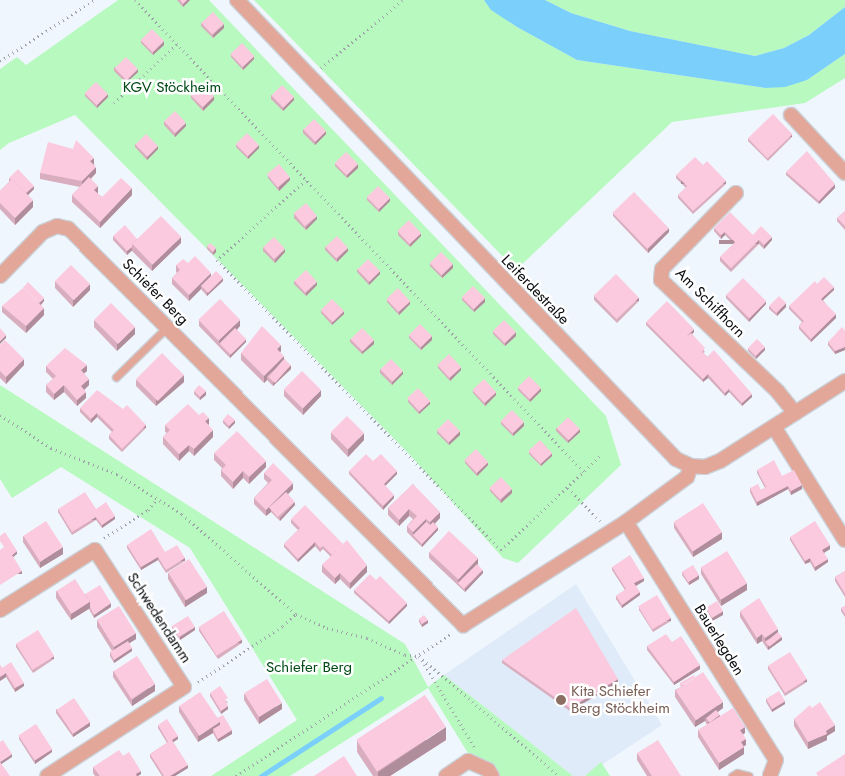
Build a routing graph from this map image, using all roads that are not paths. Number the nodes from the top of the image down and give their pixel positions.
1 (237, 0) edge
2 (791, 115) dead end
3 (845, 173) edge
4 (736, 193) dead end
5 (0, 276) edge
6 (167, 327) junction
7 (116, 377) dead end
8 (845, 380) edge
9 (794, 413) junction
10 (774, 427) junction
11 (691, 466) junction
12 (626, 522) junction
13 (845, 540) edge
14 (0, 610) edge
15 (490, 773) edge
16 (47, 776) edge
17 (446, 776) edge
18 (732, 776) edge
19 (749, 776) edge
20 (770, 776) edge

1 - 11 street, Leiferdestraße
2 - 3 street
4 - 9 street, Am Schiffhorn
5 - 6 street, Schiefer Berg
6 - 7 lane
6 - 12 street, Schiefer Berg
8 - 9 street
9 - 10 street
10 - 11 street
10 - 13 street
11 - 12 street
12 - 20 street, Bauerlegden
14 - 16 street, Schwedendamm
15 - 17 street
18 - 19 lane

